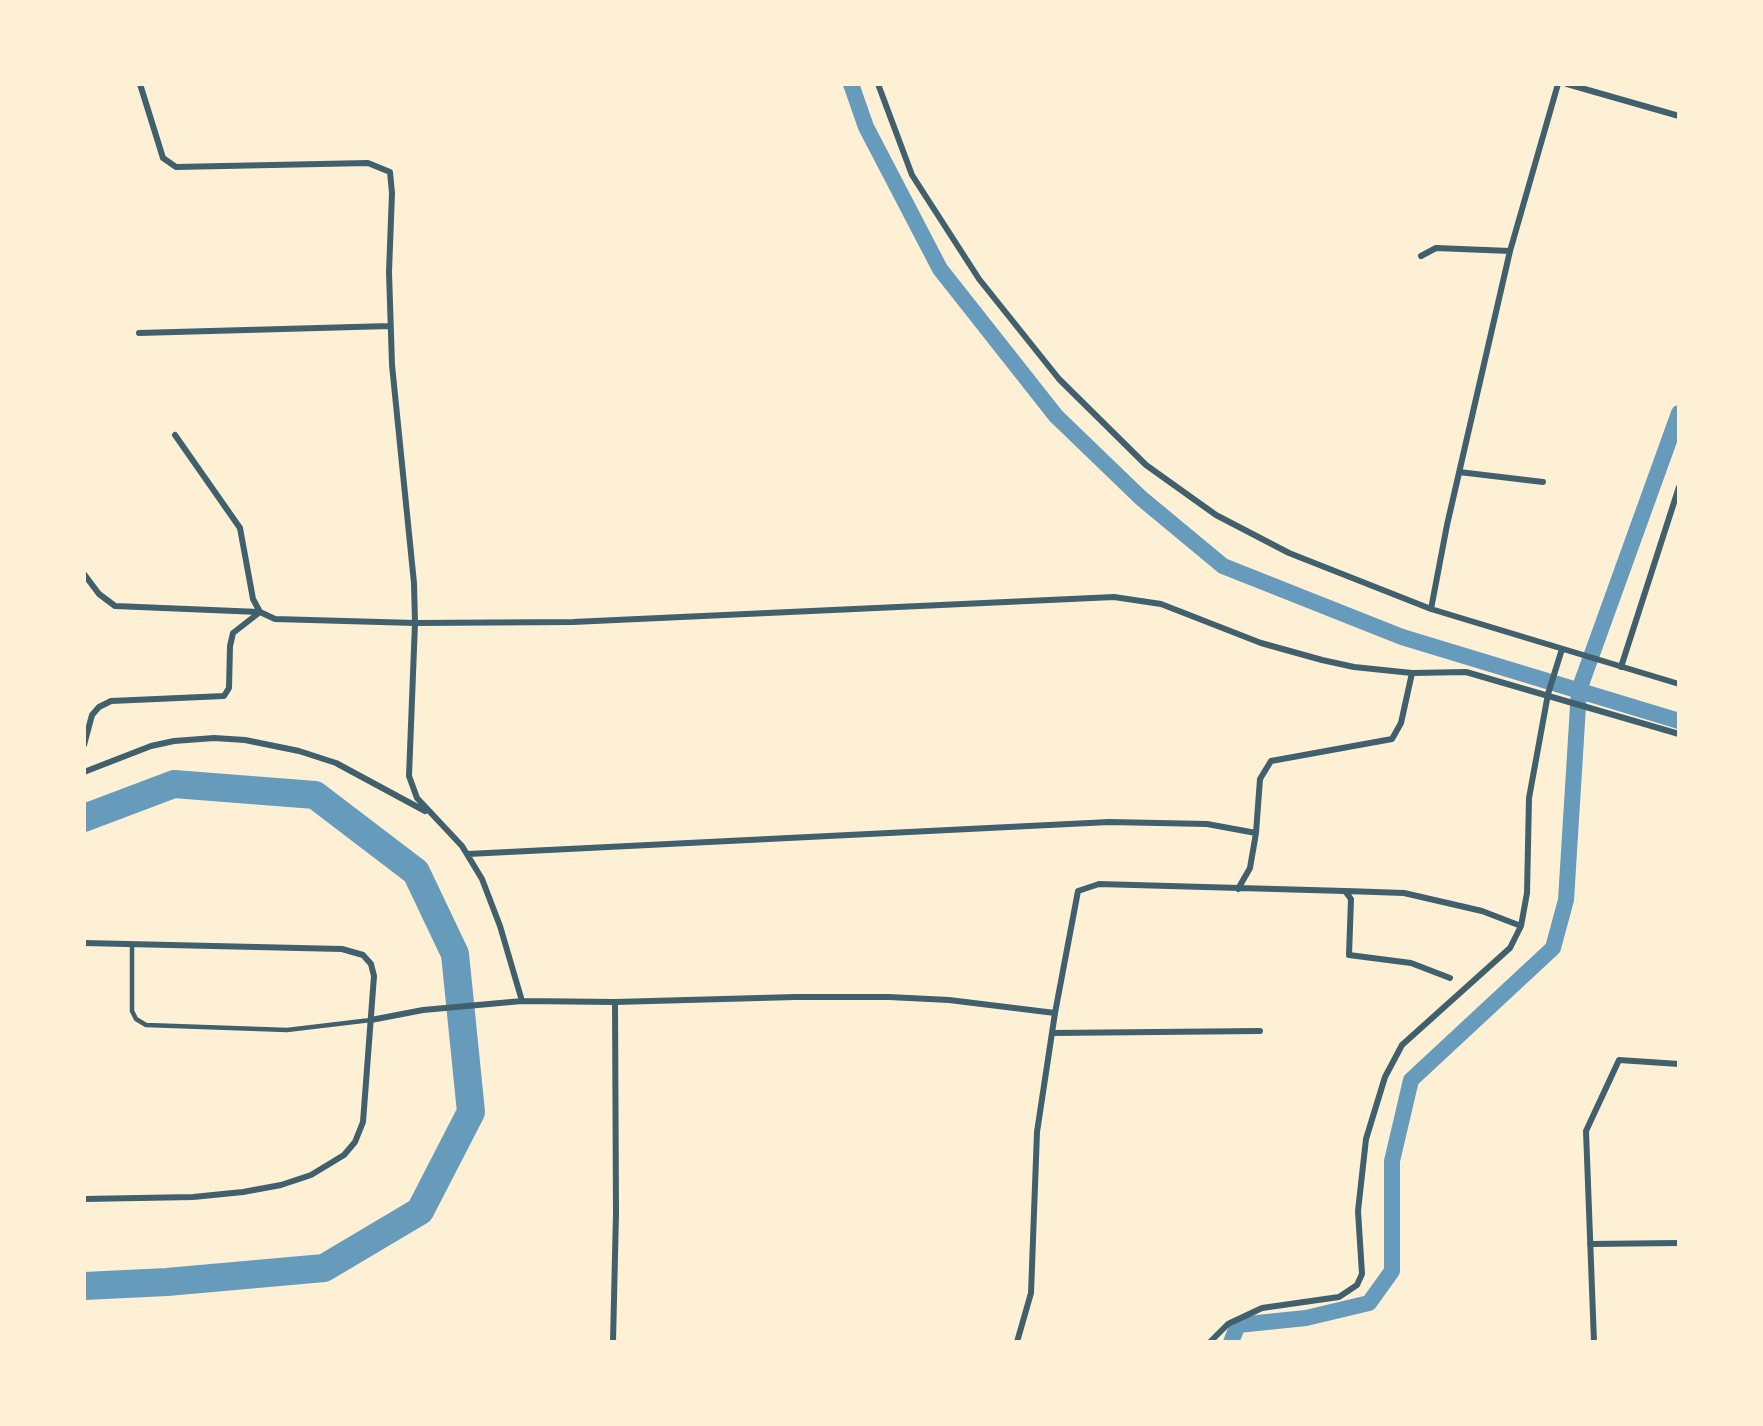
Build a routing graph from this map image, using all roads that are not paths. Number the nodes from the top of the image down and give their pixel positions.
1 (140, 84) edge
2 (878, 84) edge
3 (1558, 84) edge
4 (1567, 84) edge
5 (1679, 116) edge
6 (1510, 251) junction
7 (1421, 256) dead end
8 (390, 326) junction
9 (139, 333) dead end
10 (175, 435) dead end
11 (1459, 472) junction
12 (1543, 482) dead end
13 (1679, 487) edge
14 (84, 574) edge
15 (1431, 609) junction
16 (260, 612) junction
17 (415, 623) junction
18 (1562, 649) junction
19 (1621, 667) junction
20 (1412, 673) junction
21 (1679, 684) edge
22 (1548, 694) junction
23 (1679, 734) edge
24 (84, 745) edge
25 (84, 772) edge
26 (429, 813) junction
27 (1256, 833) junction
28 (468, 854) junction
29 (1238, 889) junction
30 (1345, 891) junction
31 (1521, 927) junction
32 (84, 943) edge
33 (132, 944) junction
34 (1450, 978) dead end
35 (522, 1001) junction
36 (615, 1002) junction
37 (1055, 1013) junction
38 (371, 1020) junction
39 (1260, 1031) dead end
40 (1052, 1033) junction
41 (1679, 1065) edge
42 (84, 1200) edge
43 (1679, 1243) edge
44 (1590, 1244) junction
45 (613, 1342) edge
46 (1017, 1342) edge
47 (1210, 1342) edge
48 (1594, 1342) edge

1 - 8 street
2 - 15 street
3 - 6 street
4 - 5 street
6 - 7 street
6 - 11 street
8 - 9 street
8 - 17 street
10 - 16 street
11 - 12 street
11 - 15 street
13 - 19 street
14 - 16 street
15 - 18 street
16 - 17 street
16 - 24 street
17 - 20 street
17 - 26 street
18 - 19 street
18 - 22 street
19 - 21 street
20 - 22 street
20 - 27 street
22 - 23 street
22 - 31 street
25 - 26 street
26 - 28 street
27 - 28 street
27 - 29 street
28 - 35 street
29 - 30 street
29 - 37 street
30 - 31 street
30 - 34 street
31 - 47 street
32 - 33 street
33 - 38 street
33 - 38 lane
35 - 36 street
35 - 38 street
36 - 37 street
36 - 45 street
37 - 40 street
38 - 42 street
39 - 40 street
40 - 46 street
41 - 44 street
43 - 44 street
44 - 48 street

